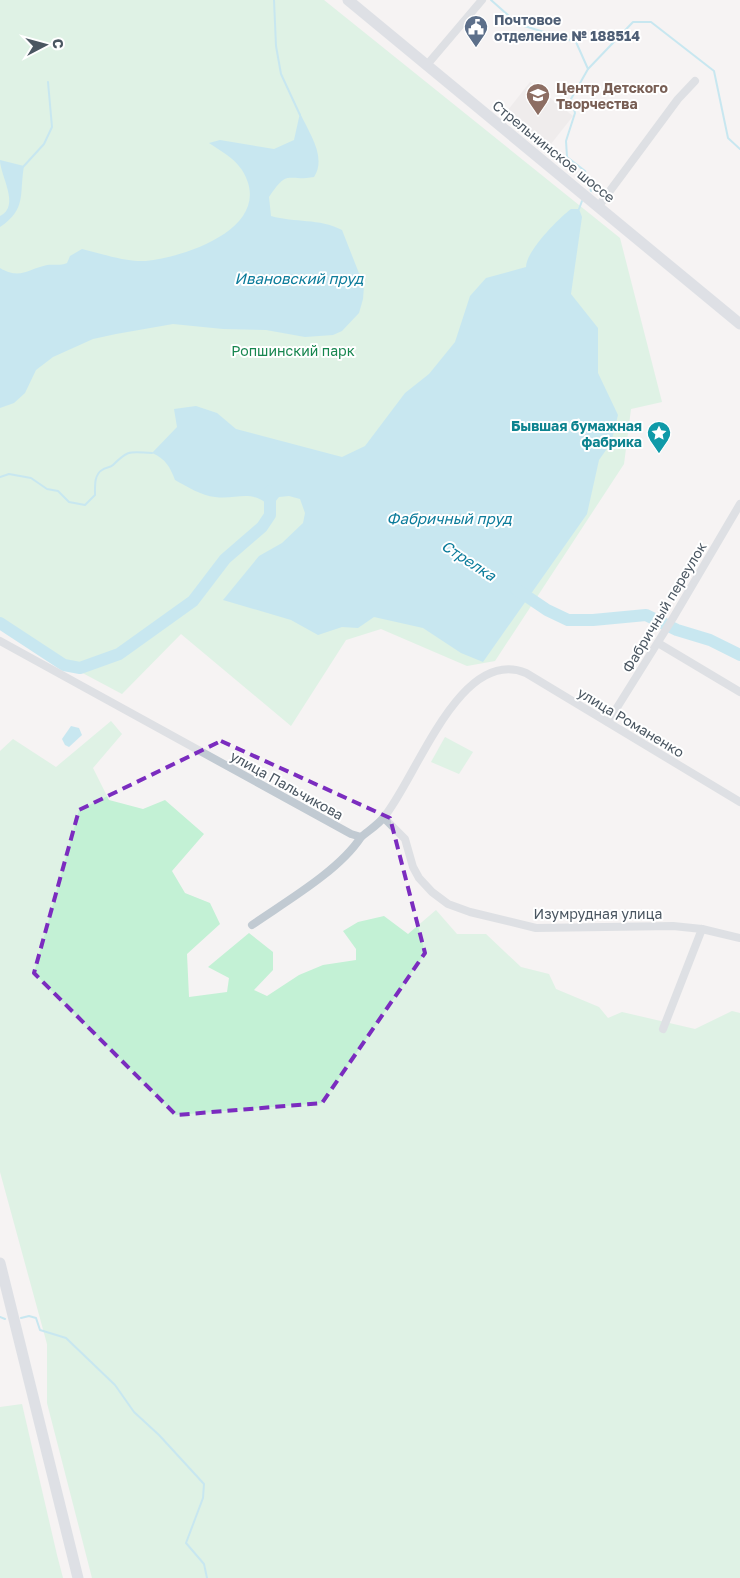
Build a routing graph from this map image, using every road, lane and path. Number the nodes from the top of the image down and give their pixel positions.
1 (348, 0) edge
2 (482, 0) edge
3 (426, 66) junction
4 (695, 81) dead end
5 (598, 207) junction
6 (740, 324) edge
7 (740, 504) edge
8 (732, 518) junction
9 (740, 522) edge
10 (660, 640) junction
11 (0, 641) edge
12 (740, 692) edge
13 (608, 722) junction
14 (740, 802) edge
15 (384, 818) junction
16 (361, 837) junction
17 (252, 925) dead end
18 (702, 929) junction
19 (740, 938) edge
20 (664, 1029) dead end
21 (0, 1263) edge
22 (78, 1578) edge

1 - 3 main road, Стрельнинское шоссе
2 - 3 street
3 - 5 main road, Стрельнинское шоссе
4 - 5 street
5 - 6 main road, Стрельнинское шоссе
7 - 8 street, Фабричный переулок
8 - 9 street
8 - 10 street, Фабричный переулок
10 - 12 street
10 - 13 street, Фабричный переулок
11 - 16 street, улица Пальчикова
13 - 14 street, улица Романенко
13 - 15 street, улица Романенко
15 - 16 street
15 - 18 street, Изумрудная улица
16 - 17 street
18 - 19 street, Изумрудная улица
18 - 20 street
21 - 22 main road

